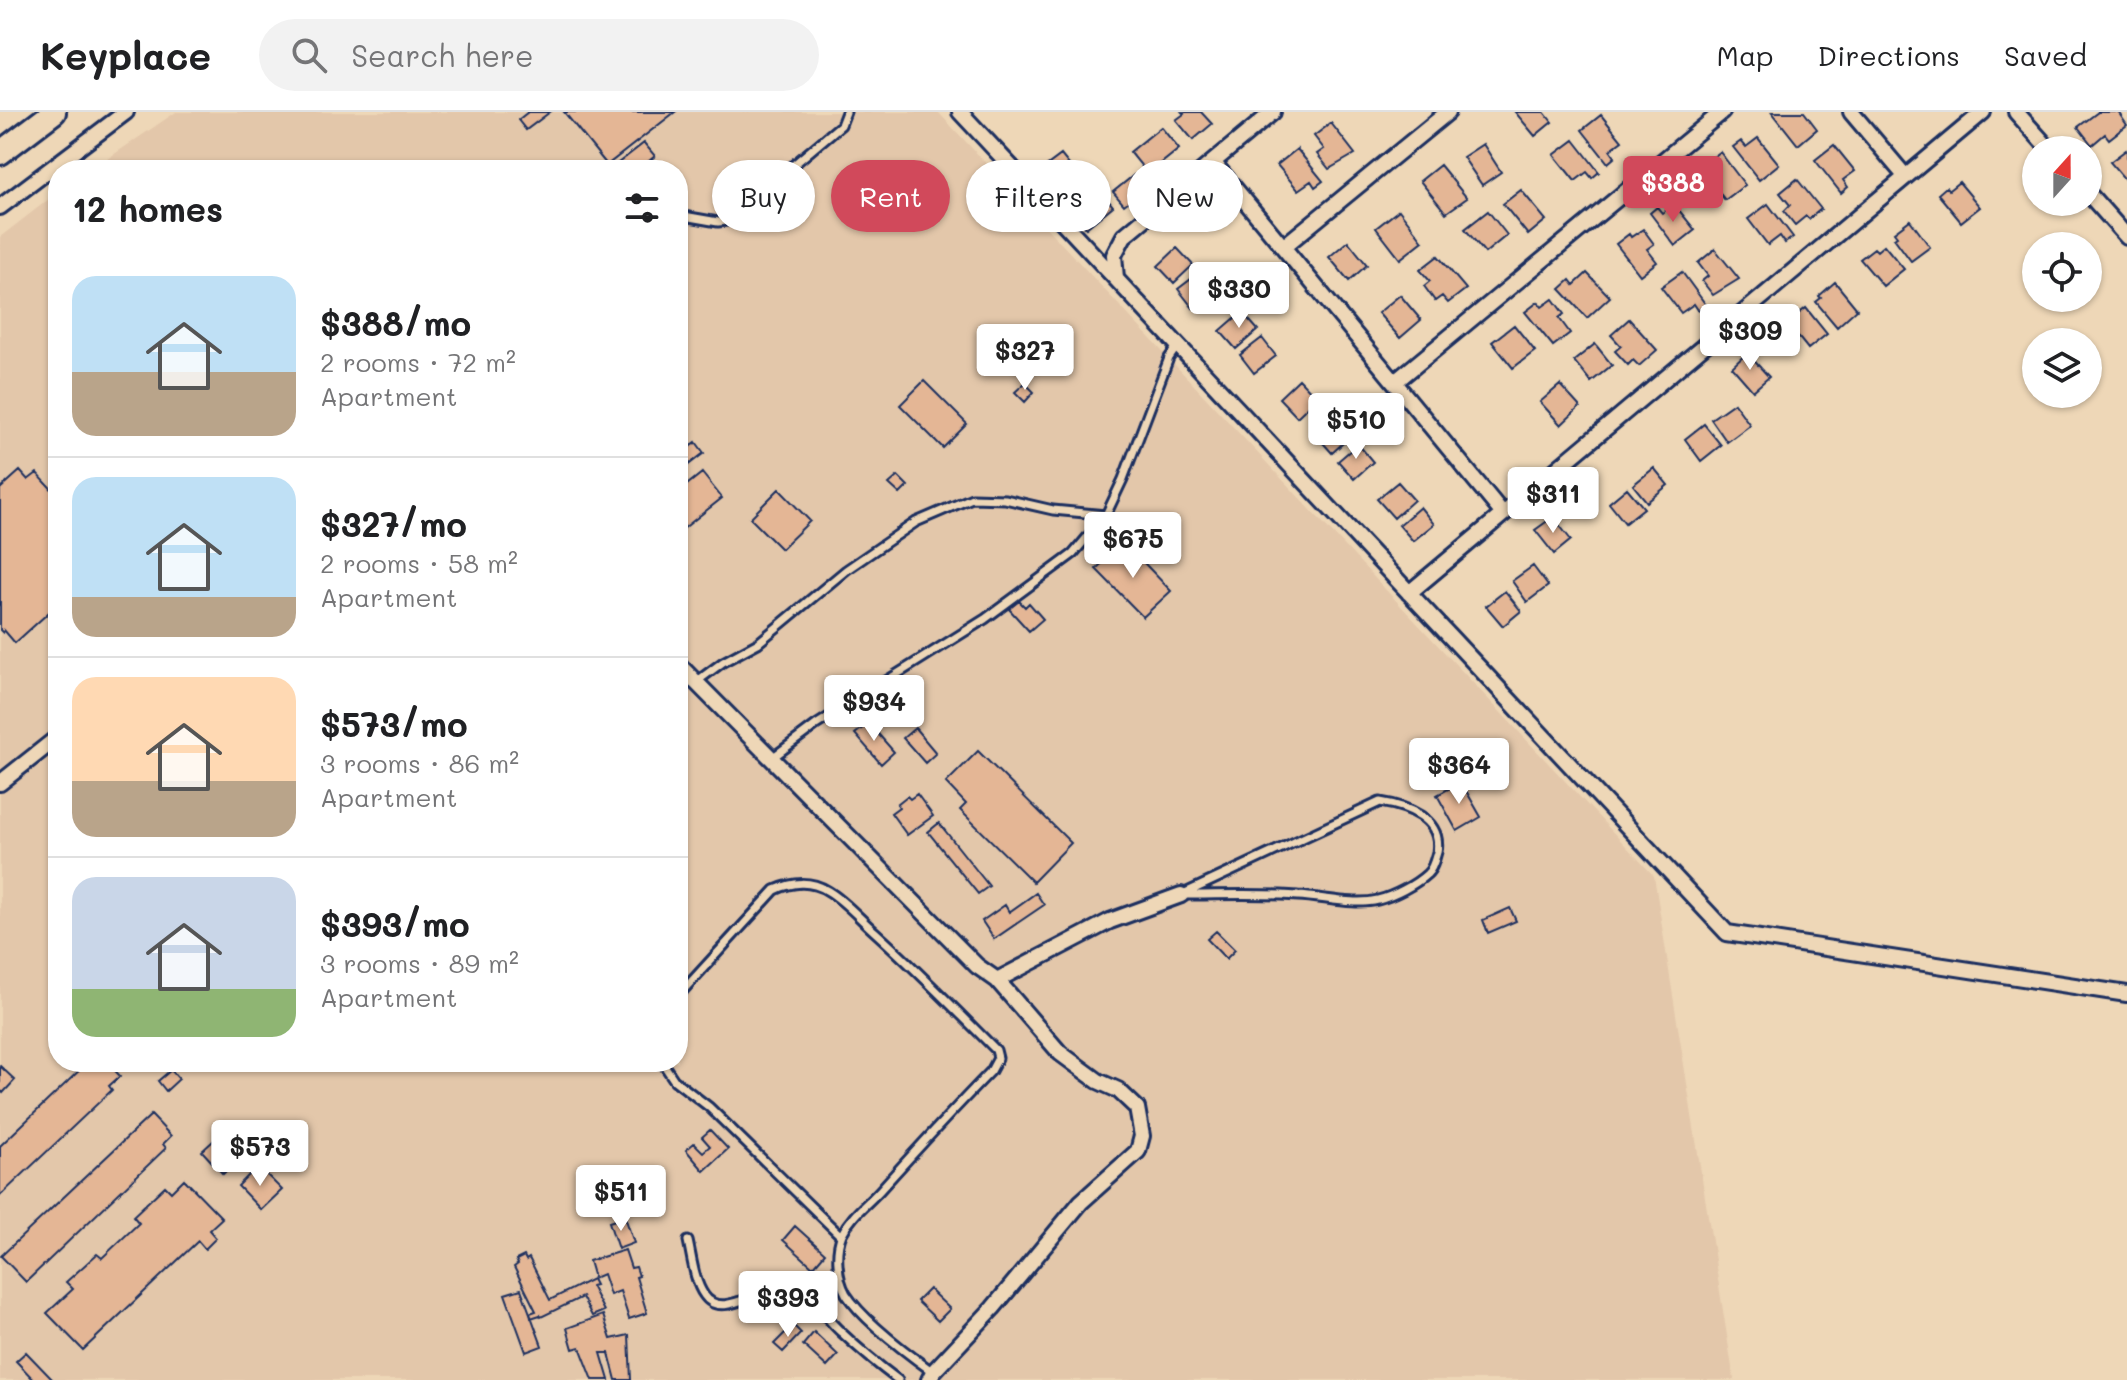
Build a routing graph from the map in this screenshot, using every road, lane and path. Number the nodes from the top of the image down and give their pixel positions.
1 (54, 112) edge
2 (126, 112) edge
3 (846, 112) edge
4 (960, 112) edge
5 (1273, 112) edge
6 (1448, 112) edge
7 (1722, 112) edge
8 (1851, 112) edge
9 (1983, 112) edge
10 (2016, 112) edge
11 (2037, 136) edge
12 (0, 153) edge
13 (62, 160) edge
14 (1215, 160) edge
15 (48, 171) edge
16 (1905, 176) junction
17 (1243, 198) edge
18 (0, 207) edge
19 (2102, 209) edge
20 (688, 217) edge
21 (1129, 232) edge
22 (2127, 237) edge
23 (1283, 247) junction
24 (1116, 278) junction
25 (1178, 345) junction
26 (1395, 382) junction
27 (1503, 514) junction
28 (1106, 515) junction
29 (1409, 593) junction
30 (688, 674) edge
31 (696, 682) junction
32 (48, 745) edge
33 (772, 758) junction
34 (0, 783) edge
35 (1181, 895) junction
36 (997, 980) junction
37 (688, 985) edge
38 (2127, 994) edge
39 (669, 1072) edge
40 (841, 1236) junction
41 (688, 1241) dead end
42 (931, 1376) edge
43 (898, 1380) edge

1 - 12 highway
2 - 13 street
3 - 20 lane
4 - 24 street
5 - 14 street
6 - 23 street
7 - 26 street
8 - 16 street
9 - 16 street
10 - 11 street
15 - 18 street
16 - 27 street
17 - 23 street
19 - 22 street
21 - 24 street
23 - 26 street
24 - 25 street
25 - 28 lane
25 - 29 street
26 - 27 street
27 - 29 street
28 - 31 lane
28 - 33 lane
29 - 38 street
30 - 31 street
31 - 33 street
32 - 34 street
33 - 36 street
35 - 35 lane
35 - 36 street
36 - 42 street
37 - 40 lane
39 - 40 lane
40 - 42 lane
41 - 43 lane

